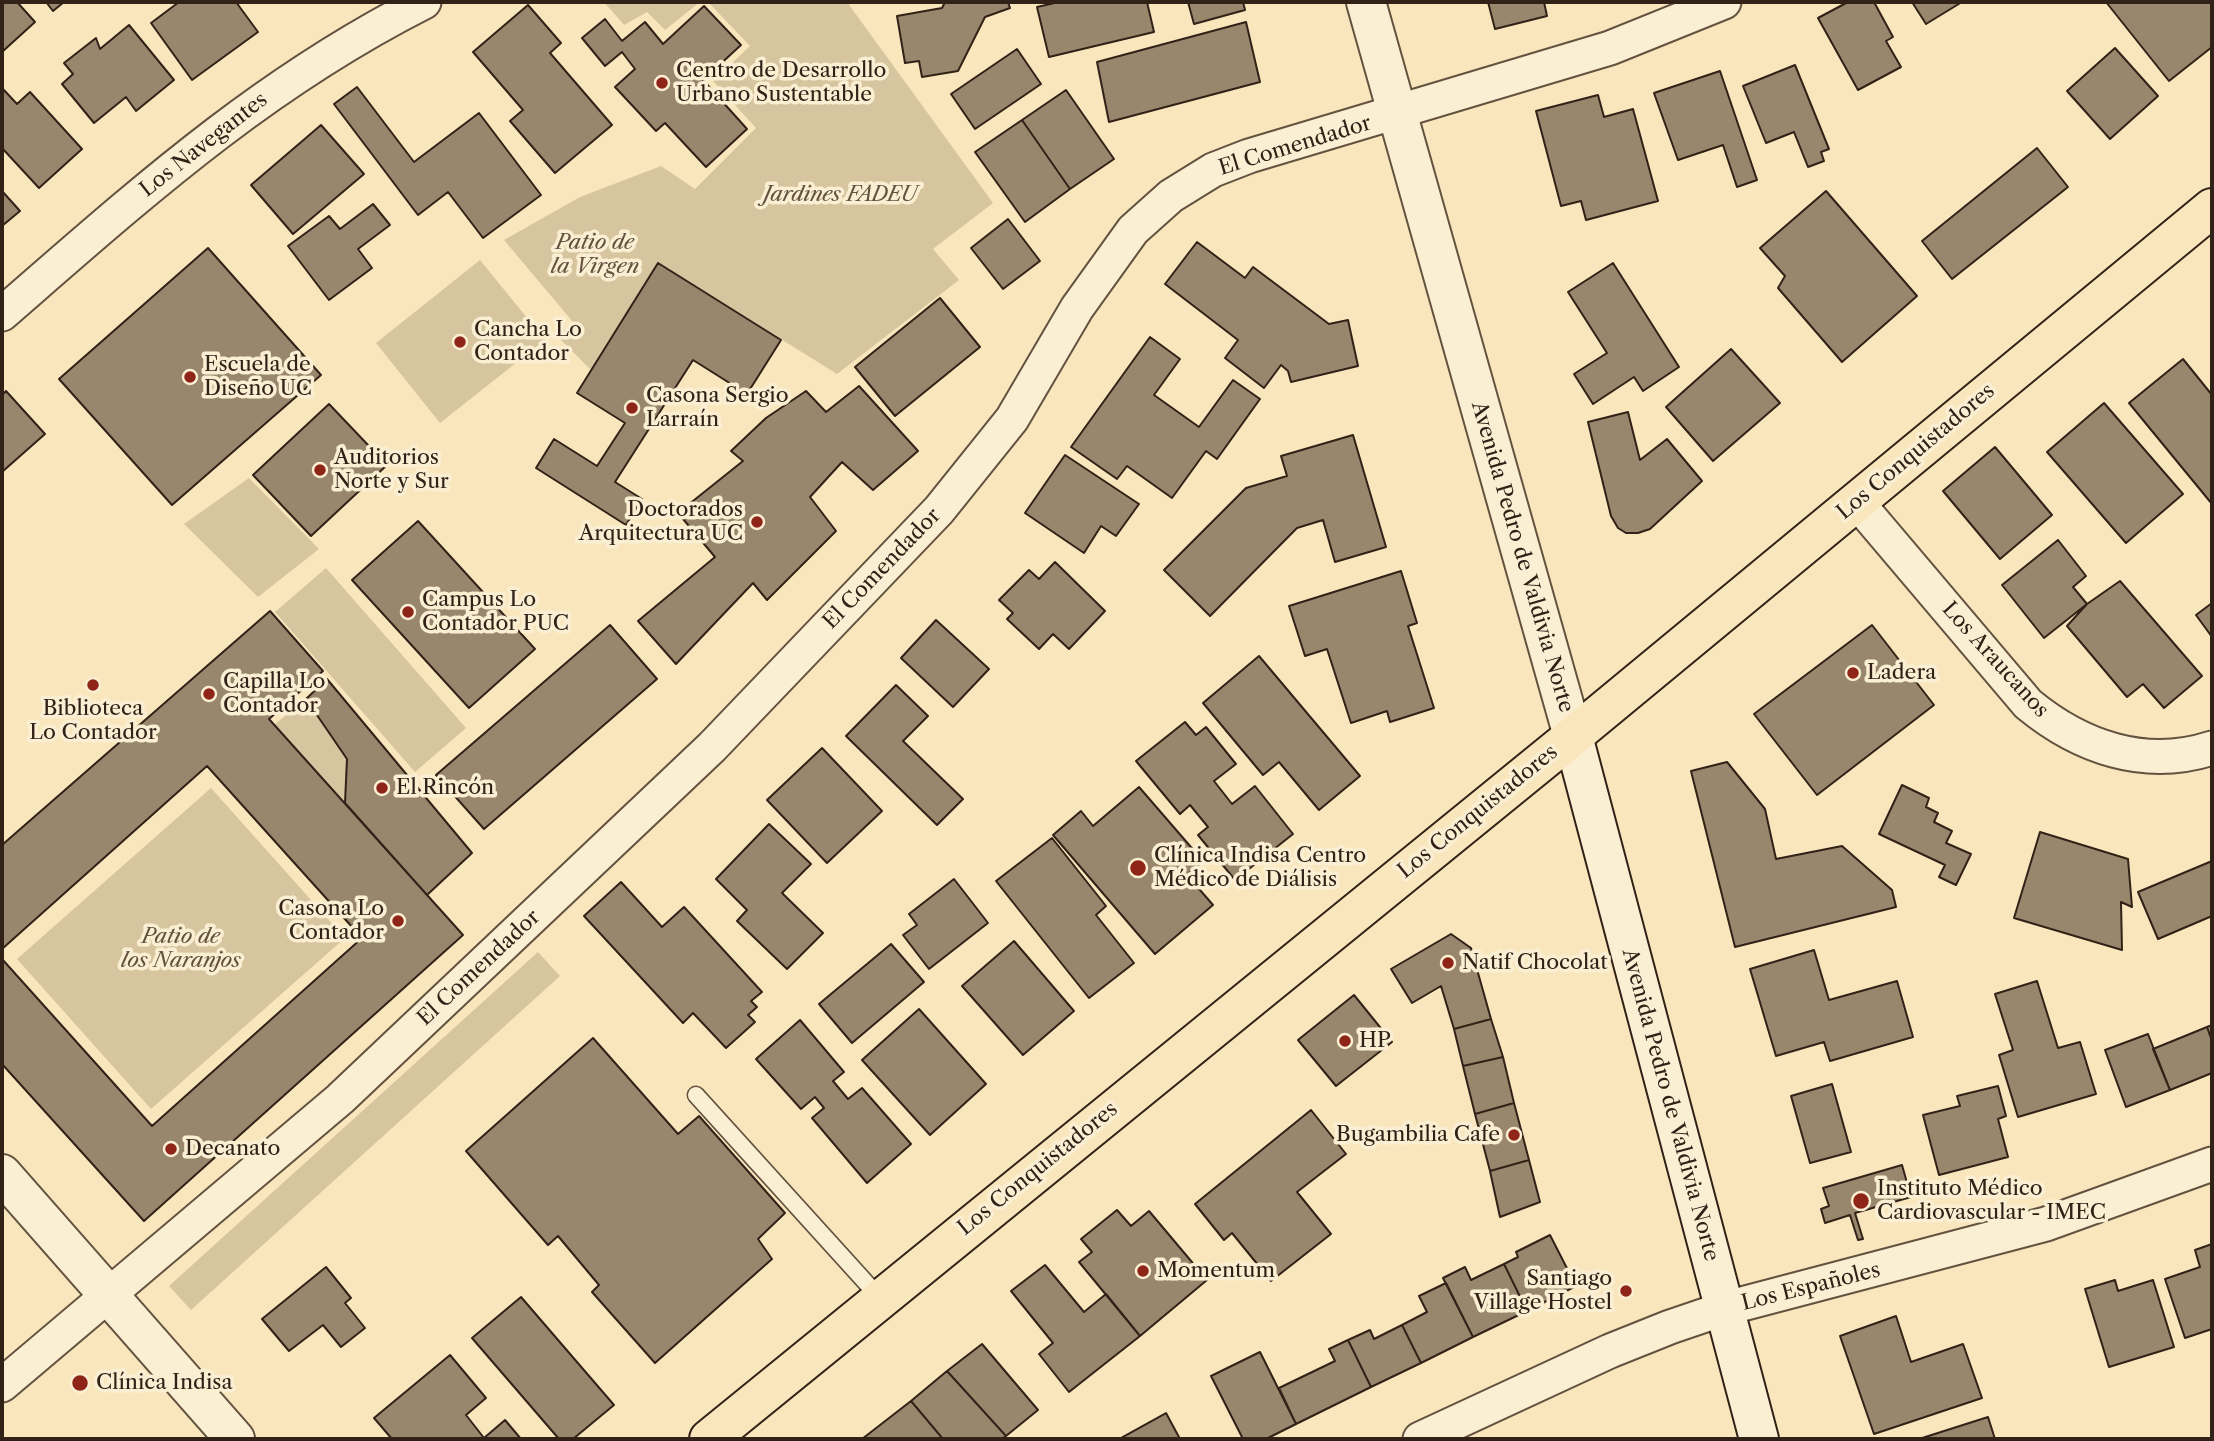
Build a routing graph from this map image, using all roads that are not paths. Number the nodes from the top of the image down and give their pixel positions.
1 (424, 2) edge
2 (1366, 2) edge
3 (1724, 2) edge
4 (1397, 114) junction
5 (2212, 208) edge
6 (2, 314) edge
7 (1856, 501) junction
8 (1573, 736) junction
9 (2212, 748) edge
10 (696, 1095) dead end
11 (2212, 1164) edge
12 (2, 1174) edge
13 (107, 1295) junction
14 (879, 1297) junction
15 (1723, 1309) junction
16 (2, 1385) edge
17 (235, 1439) edge
18 (709, 1439) edge
19 (1420, 1439) edge
20 (1759, 1439) edge

1 - 6 street, Los Navegantes
2 - 4 street, Avenida Pedro de Valdivia Norte
3 - 4 street, El Comendador
4 - 8 street, Avenida Pedro de Valdivia Norte
4 - 13 street, El Comendador
5 - 7 main road, Los Conquistadores
7 - 8 main road, Los Conquistadores
7 - 9 street, Los Araucanos
8 - 14 main road, Los Conquistadores
8 - 15 street, Avenida Pedro de Valdivia Norte
10 - 14 lane
11 - 15 street, Los Españoles
12 - 13 street
13 - 16 street, El Comendador
13 - 17 street
14 - 18 main road, Los Conquistadores
15 - 19 street, Los Españoles
15 - 20 street, Avenida Pedro de Valdivia Norte

